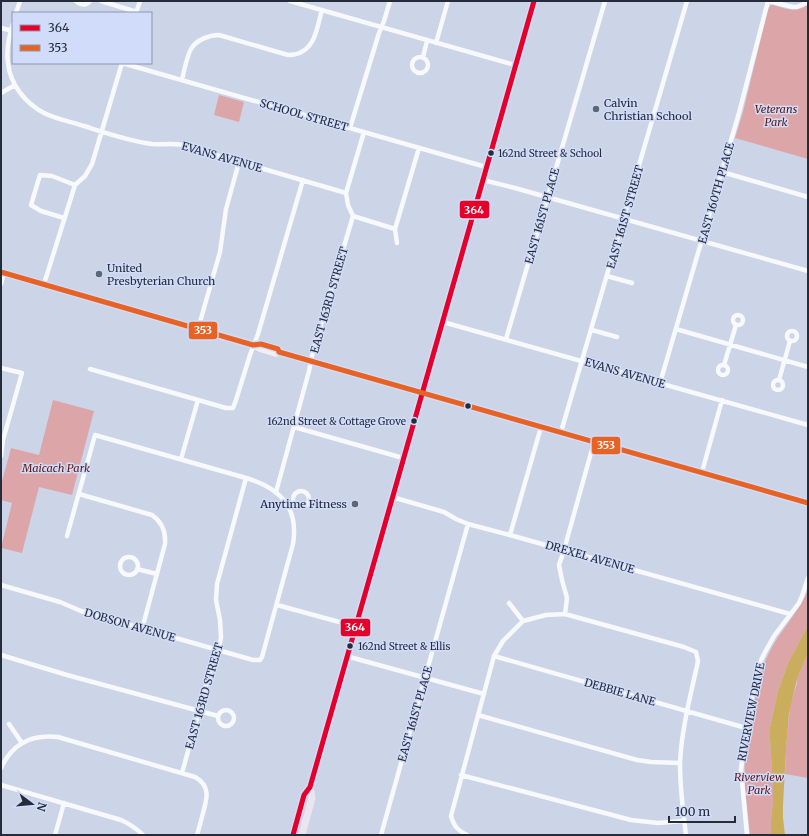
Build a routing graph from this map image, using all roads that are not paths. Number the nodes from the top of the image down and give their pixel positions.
1 (20, 1) edge
2 (76, 1) edge
3 (90, 1) edge
4 (101, 1) edge
5 (140, 1) edge
6 (290, 1) edge
7 (390, 1) edge
8 (448, 1) edge
9 (534, 1) edge
10 (606, 1) edge
11 (687, 1) edge
12 (768, 1) edge
13 (808, 2) edge
14 (322, 10) junction
15 (16, 12) edge
16 (136, 12) edge
17 (1, 28) edge
18 (381, 28) junction
19 (12, 31) edge
20 (427, 41) junction
21 (436, 43) junction
22 (423, 56) dead end
23 (122, 64) edge
24 (126, 64) edge
25 (515, 65) junction
26 (182, 80) junction
27 (15, 85) junction
28 (1, 95) edge
29 (350, 128) junction
30 (102, 132) junction
31 (364, 132) junction
32 (419, 148) junction
33 (239, 162) junction
34 (486, 167) junction
35 (722, 172) junction
36 (303, 180) junction
37 (483, 180) junction
38 (75, 185) junction
39 (346, 193) junction
40 (808, 197) edge
41 (548, 198) junction
42 (353, 216) junction
43 (64, 218) junction
44 (624, 219) junction
45 (395, 229) junction
46 (702, 241) junction
47 (396, 243) dead end
48 (808, 271) edge
49 (3, 272) edge
50 (608, 276) junction
51 (632, 283) dead end
52 (1, 284) edge
53 (44, 284) junction
54 (443, 322) junction
55 (736, 325) dead end
56 (198, 329) junction
57 (676, 329) junction
58 (592, 330) junction
59 (617, 337) dead end
60 (506, 340) junction
61 (790, 341) dead end
62 (253, 345) junction
63 (730, 345) junction
64 (785, 360) junction
65 (311, 361) junction
66 (582, 361) junction
67 (724, 365) dead end
68 (808, 366) edge
69 (1, 368) edge
70 (90, 369) dead end
71 (779, 380) dead end
72 (660, 383) junction
73 (422, 393) junction
74 (198, 400) junction
75 (722, 400) junction
76 (808, 425) edge
77 (541, 426) junction
78 (294, 427) junction
79 (561, 432) junction
80 (594, 442) junction
81 (1, 456) edge
82 (404, 458) junction
83 (181, 459) junction
84 (702, 472) junction
85 (246, 478) junction
86 (276, 492) junction
87 (79, 494) junction
88 (392, 497) junction
89 (293, 502) dead end
90 (808, 503) edge
91 (288, 506) junction
92 (468, 524) junction
93 (510, 534) junction
94 (67, 536) dead end
95 (564, 550) junction
96 (138, 569) dead end
97 (156, 574) junction
98 (808, 578) edge
99 (1, 585) edge
100 (510, 603) dead end
101 (277, 605) junction
102 (565, 614) junction
103 (790, 614) junction
104 (523, 621) junction
105 (354, 626) junction
106 (142, 629) junction
107 (217, 650) junction
108 (1, 655) edge
109 (346, 656) junction
110 (494, 656) junction
111 (425, 677) junction
112 (484, 694) junction
113 (199, 710) junction
114 (688, 711) junction
115 (478, 715) junction
116 (218, 716) dead end
117 (9, 724) dead end
118 (746, 728) junction
119 (22, 743) junction
120 (680, 763) junction
121 (1, 768) edge
122 (182, 773) junction
123 (461, 774) junction
124 (1, 785) edge
125 (310, 787) junction
126 (64, 803) junction
127 (684, 821) junction
128 (55, 835) edge
129 (143, 835) edge
130 (197, 835) edge
131 (292, 835) edge
132 (302, 835) edge
133 (381, 835) edge
134 (467, 835) edge
135 (686, 835) edge
136 (747, 835) edge

1 - 15 street
2 - 3 street
4 - 16 street
5 - 16 street
6 - 14 street
7 - 18 street
8 - 21 street
9 - 25 main road
10 - 41 street, EAST 161ST PLACE
11 - 44 street, EAST 161ST STREET
12 - 13 street
12 - 35 street, EAST 160TH PLACE
14 - 18 street
14 - 26 street
17 - 19 street
18 - 20 street
18 - 29 street
19 - 27 street, EVANS AVENUE
20 - 21 street
20 - 22 street
21 - 25 street
23 - 30 street
24 - 26 street, SCHOOL STREET
25 - 34 main road
26 - 29 street, SCHOOL STREET
27 - 28 street
27 - 30 street, EVANS AVENUE
29 - 31 street, SCHOOL STREET
30 - 33 street, EVANS AVENUE
30 - 38 street
31 - 32 street, SCHOOL STREET
31 - 39 street
32 - 34 street, SCHOOL STREET
32 - 45 street
33 - 36 street, EVANS AVENUE
33 - 56 street
34 - 37 main road
35 - 40 street
35 - 46 street, EAST 160TH PLACE
36 - 39 street, EVANS AVENUE
36 - 62 street
37 - 41 street
37 - 54 main road
38 - 43 street
38 - 43 street
39 - 42 street
41 - 44 street
41 - 60 street, EAST 161ST PLACE
42 - 45 street
42 - 65 street, EAST 163RD STREET
43 - 53 street
44 - 46 street
44 - 50 street, EAST 161ST STREET
45 - 47 street
46 - 48 street
46 - 57 street, EAST 160TH PLACE
49 - 52 street
49 - 53 street
50 - 51 street
50 - 58 street, EAST 161ST STREET
53 - 56 street
54 - 60 street, EVANS AVENUE
54 - 73 main road
55 - 63 street
56 - 62 street
57 - 63 street
57 - 72 street, EAST 160TH PLACE
58 - 59 street
58 - 66 street, EAST 161ST STREET
60 - 66 street, EVANS AVENUE
61 - 64 street
62 - 65 street
62 - 74 street
63 - 64 street
63 - 67 street
64 - 68 street
64 - 71 street
65 - 73 street
65 - 78 street, EAST 163RD STREET
66 - 72 street, EVANS AVENUE
66 - 79 street, EAST 161ST STREET
69 - 81 street
70 - 74 street
72 - 75 street, EVANS AVENUE
73 - 77 street
73 - 82 main road
74 - 83 street
75 - 76 street, EVANS AVENUE
75 - 84 street
77 - 79 street
77 - 93 street
78 - 82 street
78 - 86 street, EAST 163RD STREET
79 - 80 street
80 - 84 street
80 - 95 street
82 - 88 main road
83 - 85 street
83 - 87 street
84 - 90 street
85 - 86 street
85 - 107 street, EAST 163RD STREET
86 - 91 street
87 - 94 street
87 - 97 street
88 - 92 street, DREXEL AVENUE
88 - 105 main road
89 - 91 street
91 - 101 street
92 - 93 street, DREXEL AVENUE
92 - 111 street, EAST 161ST PLACE
93 - 95 street, DREXEL AVENUE
95 - 102 street
95 - 103 street, DREXEL AVENUE
96 - 97 street
97 - 106 street
98 - 103 street, RIVERVIEW DRIVE
99 - 106 street, DOBSON AVENUE
100 - 104 street
101 - 105 street
101 - 107 street, DOBSON AVENUE
102 - 104 street
102 - 114 street
103 - 118 street, RIVERVIEW DRIVE
104 - 110 street
105 - 109 main road
106 - 107 street, DOBSON AVENUE
107 - 113 street, EAST 163RD STREET
108 - 113 street
109 - 111 street
109 - 125 main road
110 - 112 street
110 - 114 street, DEBBIE LANE
111 - 112 street
111 - 133 street, EAST 161ST PLACE
112 - 115 street
113 - 116 street
113 - 122 street, EAST 163RD STREET
114 - 118 street, DEBBIE LANE
114 - 120 street
115 - 120 street
115 - 123 street
117 - 119 street
118 - 136 street, RIVERVIEW DRIVE
119 - 121 street
119 - 122 street
120 - 127 street
122 - 130 street
123 - 127 street
123 - 134 street
124 - 126 street
125 - 131 main road
125 - 132 main road
126 - 128 street
126 - 129 street
127 - 135 street

